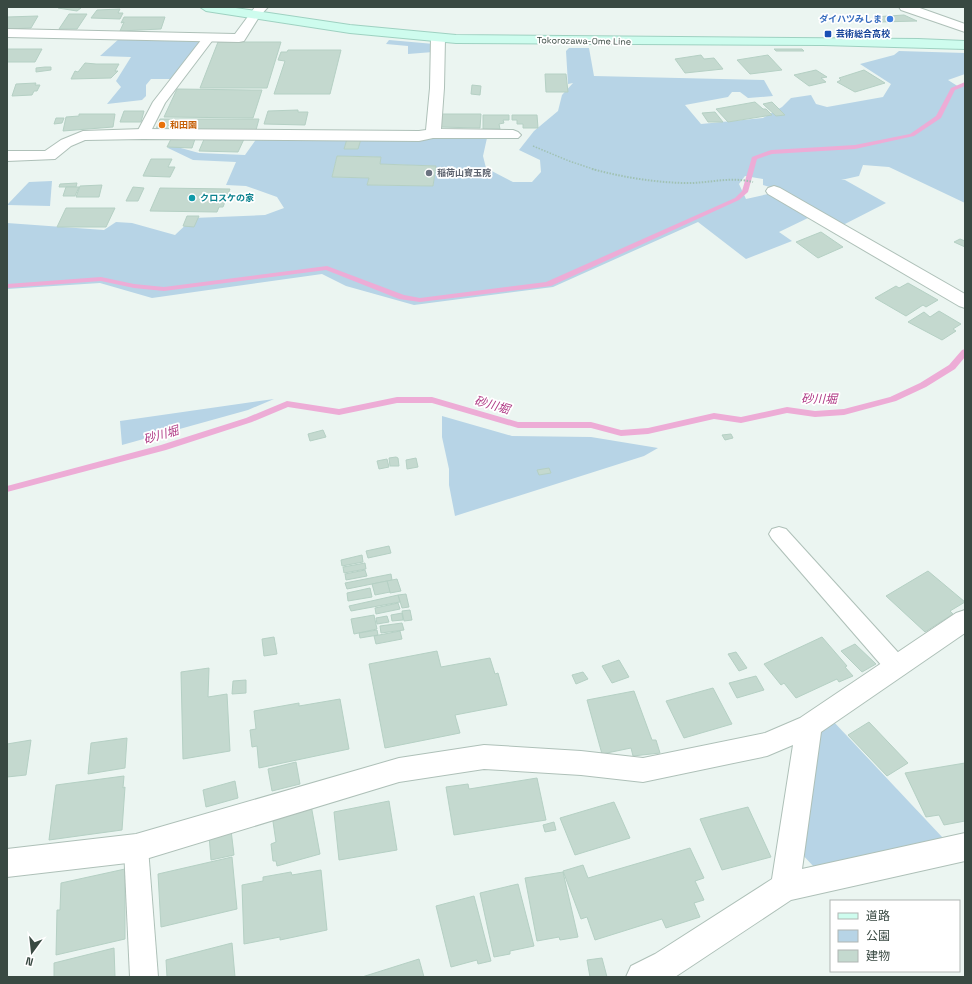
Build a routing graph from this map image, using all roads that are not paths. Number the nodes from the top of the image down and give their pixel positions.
1 (206, 7) edge
2 (905, 7) edge
3 (258, 11) edge
4 (965, 28) edge
5 (7, 33) edge
6 (208, 37) junction
7 (438, 38) junction
8 (965, 45) edge
9 (433, 133) junction
10 (143, 134) junction
11 (512, 135) road end
12 (7, 156) edge
13 (774, 192) dead end
14 (965, 302) edge
15 (778, 534) dead end
16 (965, 620) edge
17 (897, 668) junction
18 (809, 726) junction
19 (965, 847) edge
20 (136, 848) junction
21 (7, 863) edge
22 (785, 887) junction
23 (144, 977) edge
24 (642, 977) edge

1 - 3 main road, Tokorozawa-Ome Line
2 - 4 street
3 - 6 street
3 - 7 main road, Tokorozawa-Ome Line
5 - 6 street
6 - 10 lane
7 - 8 main road, Tokorozawa-Ome Line
7 - 9 street
9 - 10 street
9 - 11 street
10 - 12 street
13 - 14 street
15 - 17 lane
16 - 17 street
17 - 18 street
18 - 20 street
18 - 22 street
19 - 22 street
20 - 21 street
20 - 23 lane
22 - 24 street

